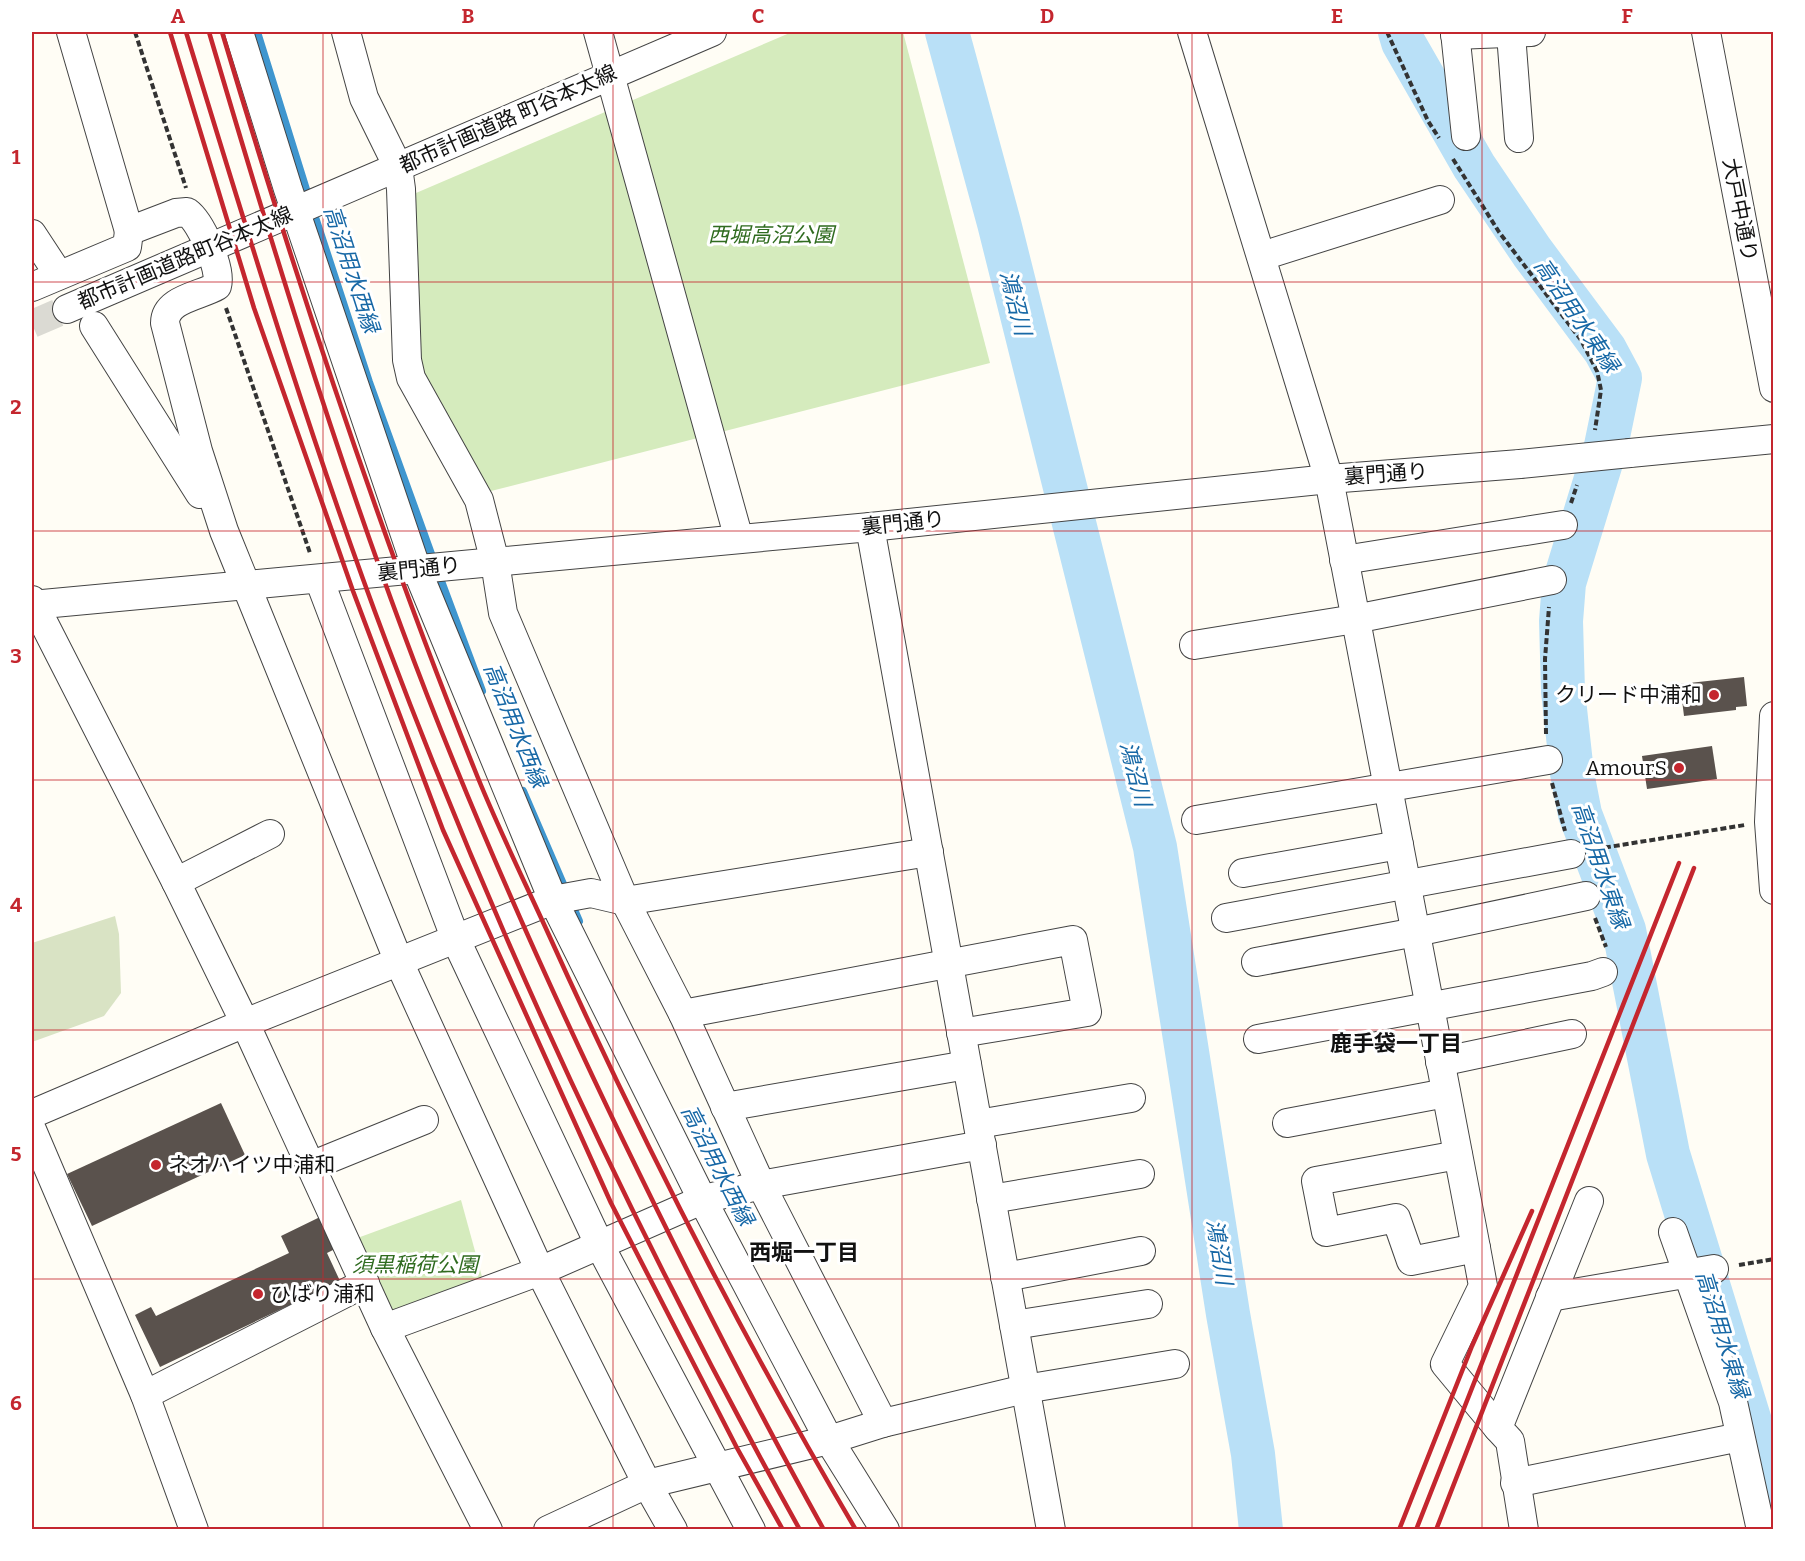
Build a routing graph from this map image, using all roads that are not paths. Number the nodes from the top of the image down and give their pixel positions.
1 (71, 32) edge
2 (239, 32) edge
3 (346, 32) edge
4 (598, 32) edge
5 (712, 32) edge
6 (1192, 32) edge
7 (1706, 32) edge
8 (1455, 33) edge
9 (1521, 33) edge
10 (610, 74) junction
11 (1519, 138) dead end
12 (1452, 143) road end
13 (398, 167) junction
14 (1440, 200) dead end
15 (306, 207) junction
16 (129, 231) junction
17 (32, 234) edge
18 (208, 249) junction
19 (1262, 256) junction
20 (59, 275) junction
21 (32, 287) edge
22 (67, 309) tunnel mouth
23 (94, 326) dead end
24 (1773, 388) edge
25 (1773, 439) edge
26 (1329, 479) junction
27 (1563, 525) dead end
28 (870, 527) junction
29 (224, 531) junction
30 (739, 539) junction
31 (1344, 560) junction
32 (495, 562) junction
33 (429, 569) junction
34 (319, 579) junction
35 (1552, 580) dead end
36 (248, 586) junction
37 (32, 603) edge
38 (1355, 619) junction
39 (1194, 645) dead end
40 (1773, 716) edge
41 (1548, 760) dead end
42 (1773, 762) edge
43 (1388, 787) junction
44 (1196, 820) dead end
45 (270, 834) dead end
46 (1399, 845) junction
47 (928, 852) junction
48 (1584, 852) road end
49 (1243, 873) dead end
50 (176, 882) junction
51 (1406, 885) junction
52 (1773, 890) edge
53 (1586, 896) dead end
54 (556, 899) junction
55 (625, 901) junction
56 (1226, 918) dead end
57 (1416, 932) junction
58 (456, 940) junction
59 (399, 962) junction
60 (1256, 962) dead end
61 (949, 963) junction
62 (1597, 974) dead end
63 (1429, 1006) junction
64 (683, 1014) junction
65 (245, 1023) junction
66 (961, 1033) junction
67 (1572, 1034) dead end
68 (1258, 1039) dead end
69 (1440, 1062) junction
70 (967, 1065) junction
71 (1446, 1093) junction
72 (1131, 1098) dead end
73 (725, 1107) junction
74 (32, 1114) edge
75 (424, 1120) dead end
76 (1287, 1123) dead end
77 (32, 1130) edge
78 (980, 1135) junction
79 (1458, 1155) junction
80 (311, 1166) junction
81 (1140, 1174) dead end
82 (761, 1185) junction
83 (711, 1197) junction
84 (991, 1199) junction
85 (1589, 1201) dead end
86 (1673, 1232) dead end
87 (600, 1246) junction
88 (1476, 1248) junction
89 (1141, 1251) dead end
90 (540, 1270) junction
91 (1698, 1272) junction
92 (1005, 1277) junction
93 (365, 1283) junction
94 (1550, 1297) junction
95 (1148, 1304) dead end
96 (1014, 1325) junction
97 (385, 1329) junction
98 (1175, 1364) dead end
99 (1025, 1389) junction
100 (145, 1395) junction
101 (883, 1423) junction
102 (1498, 1428) junction
103 (1740, 1437) junction
104 (829, 1440) junction
105 (716, 1466) junction
106 (1515, 1483) junction
107 (647, 1485) junction
108 (194, 1530) edge
109 (488, 1530) edge
110 (548, 1530) edge
111 (673, 1530) edge
112 (751, 1530) edge
113 (885, 1530) edge
114 (1051, 1530) edge
115 (1524, 1530) edge
116 (1761, 1530) edge

1 - 16 street
2 - 15 street
3 - 13 street
4 - 10 street
5 - 10 street, 都市計画道路 町谷本太線
6 - 19 street
7 - 24 street, 大戸中通り
8 - 9 street
8 - 12 street
9 - 11 street
10 - 13 street, 都市計画道路 町谷本太線
10 - 30 street
13 - 15 street, 都市計画道路 町谷本太線
13 - 32 street
14 - 19 street
15 - 18 street, 都市計画道路町谷本太線
15 - 33 street
16 - 18 street
16 - 20 street
17 - 20 street
18 - 22 street, 都市計画道路町谷本太線
18 - 29 street
19 - 26 street
20 - 21 street
23 - 29 street
25 - 26 street, 裏門通り, bridge
26 - 28 street, 裏門通り
26 - 31 street
27 - 31 street
28 - 30 street, 裏門通り
28 - 47 street
29 - 36 street
30 - 32 street, 裏門通り
31 - 38 street
32 - 33 street, 裏門通り
32 - 55 street
33 - 34 street, 裏門通り
33 - 54 street
34 - 36 street, 裏門通り
34 - 58 street
35 - 38 street
36 - 37 street, 裏門通り
36 - 59 street
37 - 50 street
38 - 39 street
38 - 43 street
40 - 42 street
41 - 43 street
42 - 52 street
43 - 44 street
43 - 46 street
45 - 50 street
46 - 49 street
46 - 51 street
47 - 55 street
47 - 61 street
48 - 51 street
50 - 65 street
51 - 56 street
51 - 57 street
53 - 57 street
54 - 55 street
54 - 58 street
54 - 83 street
55 - 64 street
57 - 60 street
57 - 63 street
58 - 59 street
58 - 87 street
59 - 65 street
59 - 90 street
61 - 64 street
61 - 66 street
61 - 66 street
62 - 63 street
63 - 68 street
63 - 69 street
64 - 73 street
65 - 74 street
65 - 80 street
66 - 70 street
67 - 69 street
69 - 71 street
70 - 73 street
70 - 78 street
71 - 76 street
71 - 79 street
72 - 78 street
73 - 82 street
75 - 80 street
77 - 100 street
78 - 82 street
78 - 84 street
79 - 88 street
79 - 88 street
80 - 93 street
81 - 84 street
82 - 83 street
82 - 101 street
83 - 87 street
83 - 104 street
84 - 92 street
85 - 94 street
86 - 91 street
87 - 90 street
87 - 105 street
88 - 102 street
89 - 92 street
90 - 97 street
90 - 107 street
91 - 94 street
91 - 103 street
92 - 96 street
93 - 97 street
93 - 100 street
94 - 102 street
95 - 96 street
96 - 99 street
97 - 109 street
98 - 99 street
99 - 101 street
99 - 114 street
100 - 108 street
101 - 104 street
102 - 106 street
103 - 106 street
103 - 116 street
104 - 105 street
104 - 113 street
105 - 107 street
105 - 112 street
106 - 115 street
107 - 110 street
107 - 111 street

